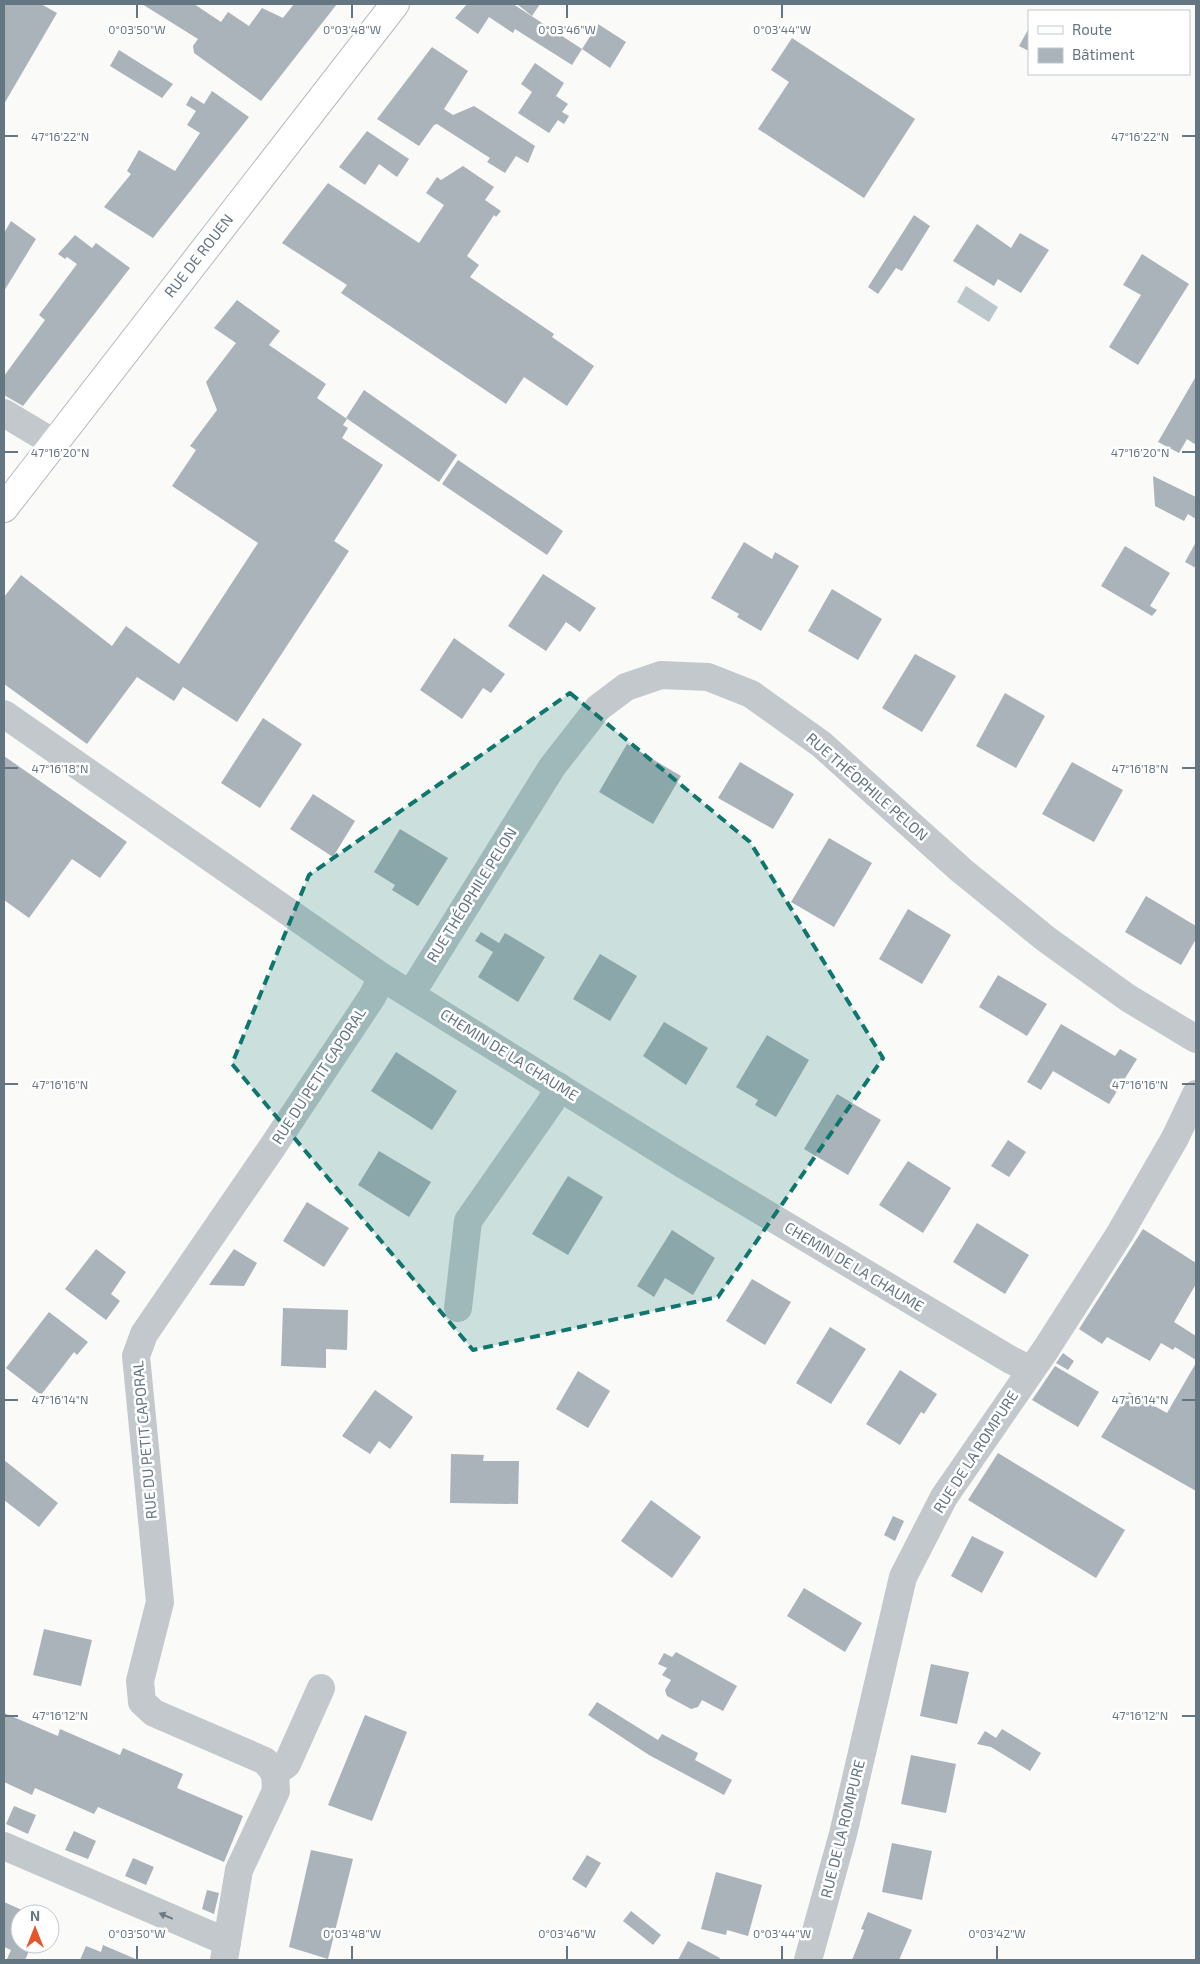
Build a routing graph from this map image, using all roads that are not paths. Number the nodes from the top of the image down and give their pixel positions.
1 (395, 4) edge
2 (4, 413) edge
3 (54, 443) junction
4 (4, 508) edge
5 (4, 714) edge
6 (382, 977) junction
7 (411, 994) junction
8 (1196, 1039) edge
9 (558, 1086) junction
10 (1196, 1094) edge
11 (458, 1308) dead end
12 (1030, 1370) junction
13 (321, 1688) dead end
14 (275, 1773) junction
15 (4, 1846) edge
16 (225, 1951) edge
17 (808, 1960) edge

1 - 3 main road, RUE DE ROUEN
2 - 3 street
3 - 4 main road, RUE DE ROUEN
5 - 6 street, CHEMIN DE LA CHAUME
6 - 7 street, CHEMIN DE LA CHAUME
6 - 14 street, RUE DU PETIT CAPORAL
7 - 8 street, RUE THÉOPHILE PELON
7 - 9 street, CHEMIN DE LA CHAUME
9 - 11 street
9 - 12 street, CHEMIN DE LA CHAUME
10 - 12 street, RUE DE LA ROMPURE
12 - 17 street, RUE DE LA ROMPURE
13 - 14 street
14 - 16 street
16 -> 15 street

